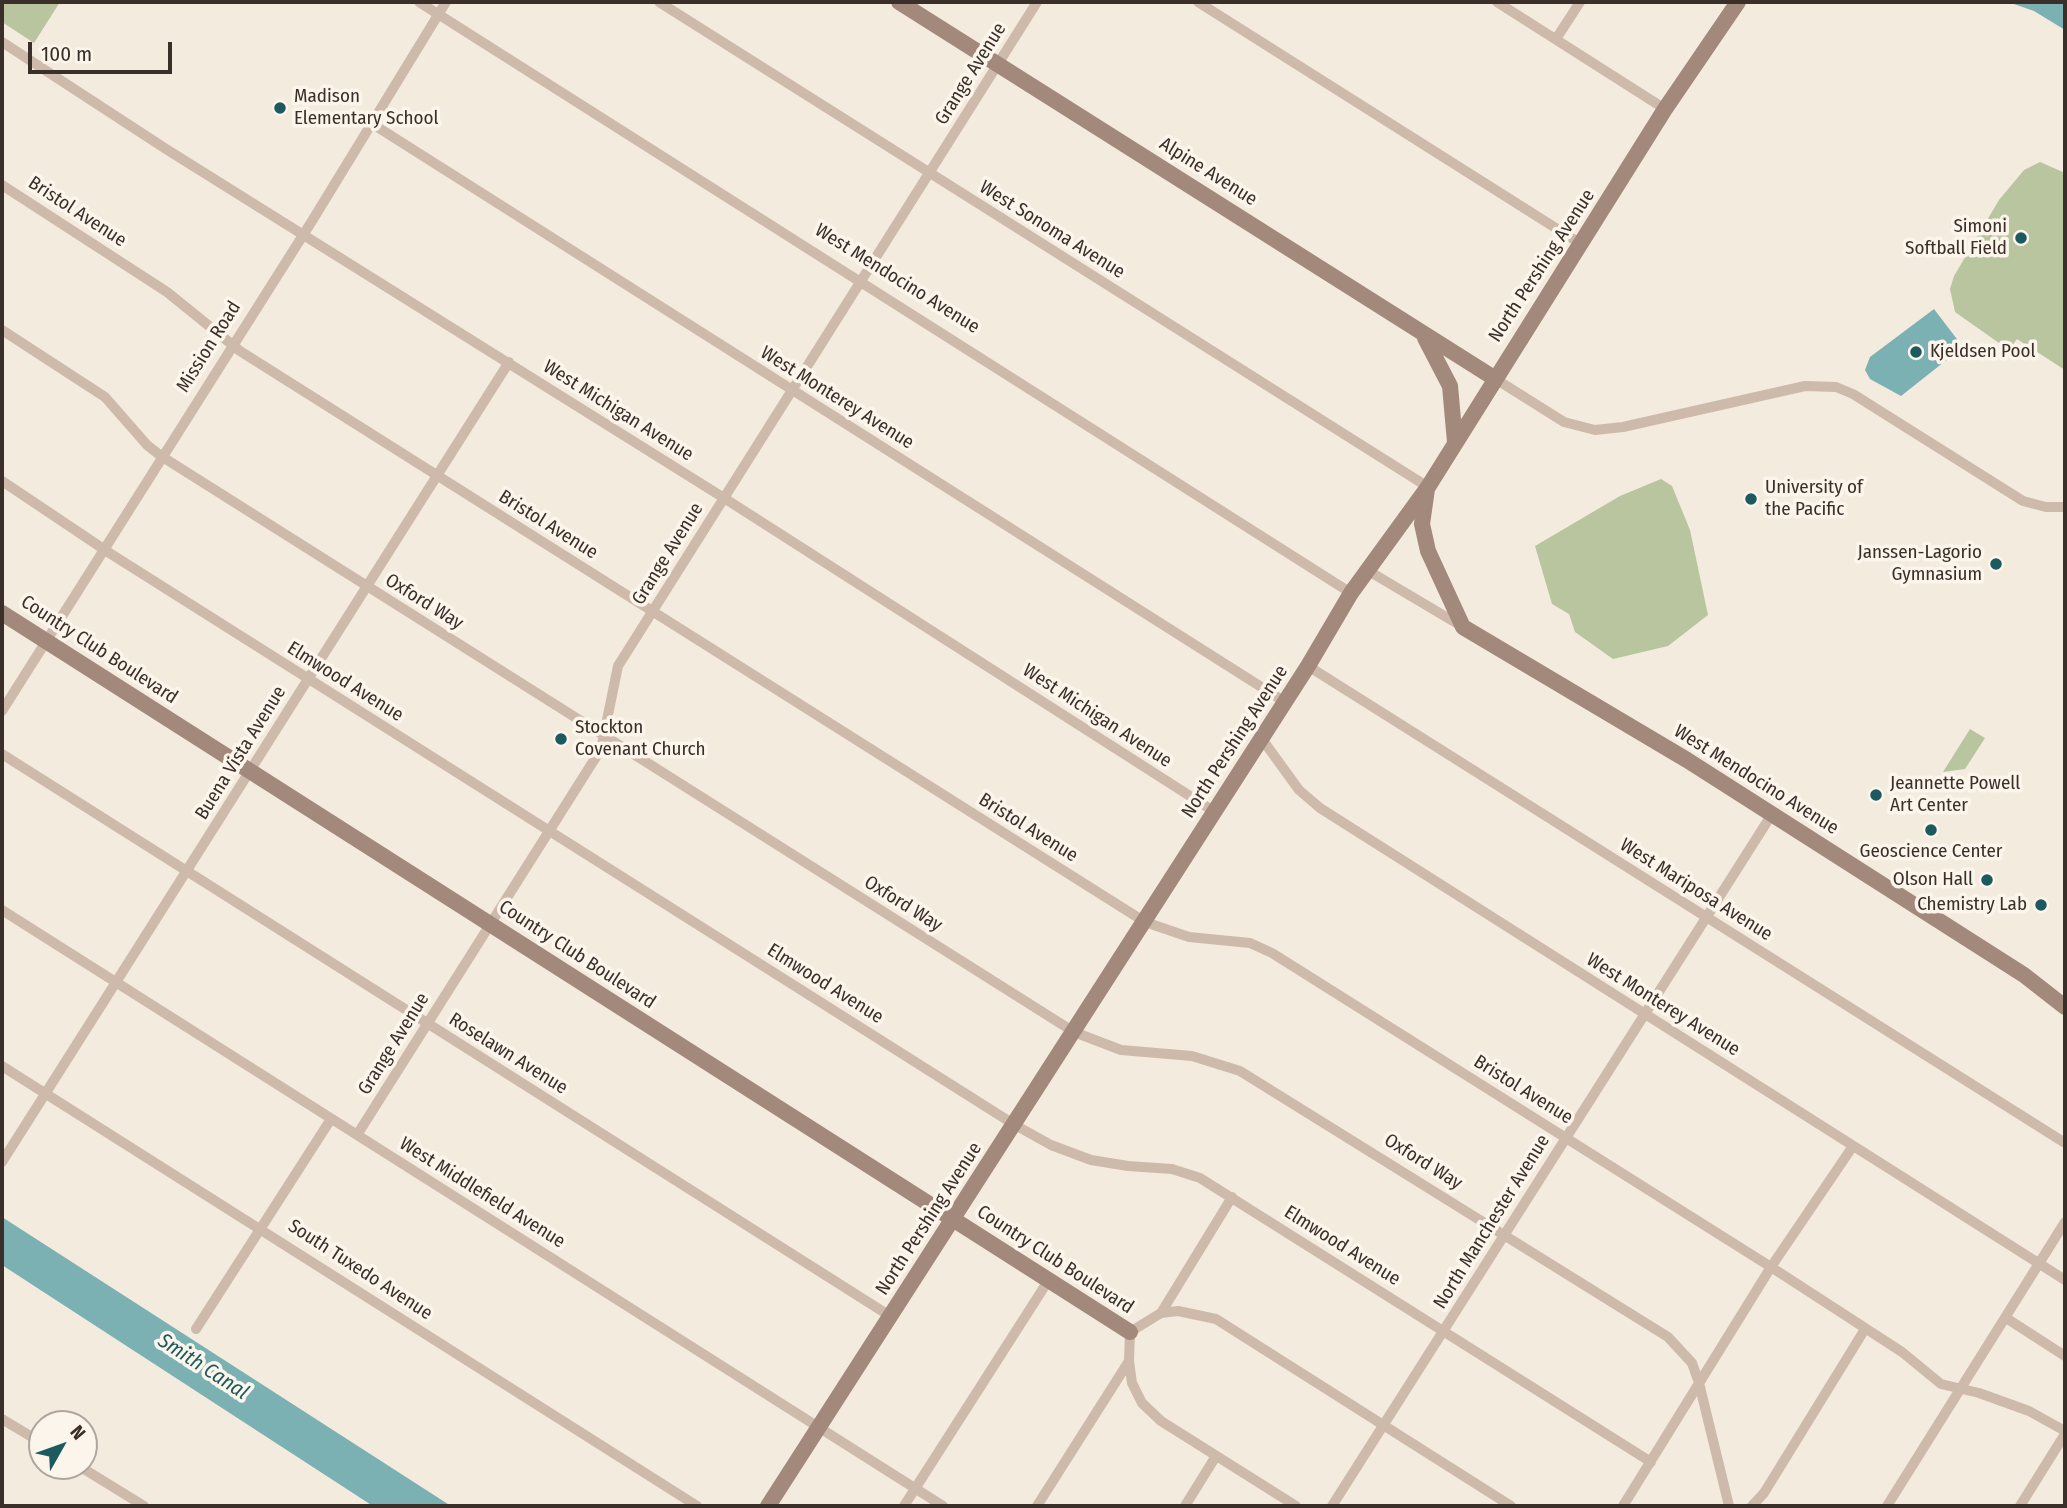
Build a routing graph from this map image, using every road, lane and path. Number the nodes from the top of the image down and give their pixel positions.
1 (419, 2) edge
2 (446, 2) edge
3 (659, 2) edge
4 (899, 2) edge
5 (1037, 2) edge
6 (1198, 2) edge
7 (1497, 2) edge
8 (1580, 2) edge
9 (1723, 2) edge
10 (1738, 2) edge
11 (438, 14) junction
12 (1721, 23) junction
13 (1556, 40) junction
14 (2, 42) edge
15 (998, 64) junction
16 (1665, 109) junction
17 (372, 123) junction
18 (930, 173) junction
19 (2, 185) edge
20 (303, 234) junction
21 (1581, 244) junction
22 (861, 281) junction
23 (2, 330) edge
24 (1422, 333) junction
25 (231, 345) junction
26 (509, 362) junction
27 (1494, 378) junction
28 (792, 390) junction
29 (1455, 443) junction
30 (161, 456) junction
31 (437, 475) junction
32 (2, 481) edge
33 (1428, 487) junction
34 (724, 498) junction
35 (2065, 507) edge
36 (103, 547) junction
37 (1367, 570) junction
38 (367, 586) junction
39 (1351, 593) junction
40 (652, 612) junction
41 (2, 613) edge
42 (1462, 627) junction
43 (44, 640) junction
44 (1308, 666) junction
45 (308, 679) junction
46 (1285, 702) junction
47 (2, 711) edge
48 (603, 734) junction
49 (1262, 739) junction
50 (2, 754) edge
51 (250, 772) junction
52 (1215, 812) junction
53 (1772, 814) junction
54 (549, 831) junction
55 (186, 872) junction
56 (2, 910) edge
57 (1706, 918) junction
58 (1144, 922) junction
59 (490, 925) junction
60 (2024, 975) junction
61 (116, 982) junction
62 (2065, 996) edge
63 (2065, 1007) edge
64 (1645, 1014) junction
65 (428, 1024) junction
66 (1074, 1032) junction
67 (2, 1066) edge
68 (46, 1094) junction
69 (331, 1119) junction
70 (1014, 1125) junction
71 (357, 1135) junction
72 (1566, 1138) junction
73 (2065, 1143) edge
74 (1853, 1146) junction
75 (2, 1162) edge
76 (1232, 1197) junction
77 (954, 1220) junction
78 (2065, 1222) edge
79 (261, 1228) junction
80 (1505, 1235) junction
81 (2039, 1263) junction
82 (1771, 1267) junction
83 (2065, 1280) edge
84 (1048, 1281) junction
85 (1161, 1313) junction
86 (890, 1316) junction
87 (2006, 1318) junction
88 (197, 1328) dead end
89 (1865, 1329) junction
90 (1444, 1330) junction
91 (1129, 1332) junction
92 (2065, 1356) edge
93 (1129, 1360) junction
94 (1699, 1383) junction
95 (1962, 1389) junction
96 (2, 1419) edge
97 (820, 1426) junction
98 (1383, 1426) junction
99 (2065, 1433) edge
100 (28, 1435) edge
101 (1216, 1456) junction
102 (1651, 1462) junction
103 (98, 1478) edge
104 (916, 1489) junction
105 (144, 1506) edge
106 (697, 1506) edge
107 (768, 1506) edge
108 (904, 1506) edge
109 (943, 1506) edge
110 (1037, 1506) edge
111 (1185, 1506) edge
112 (1296, 1506) edge
113 (1332, 1506) edge
114 (1511, 1506) edge
115 (1623, 1506) edge
116 (1729, 1506) edge
117 (1752, 1506) edge
118 (1887, 1506) edge
119 (2020, 1506) edge

1 - 11 street, West Mendocino Avenue
2 - 11 street, Mission Road
3 - 18 street, West Sonoma Avenue
4 - 15 street, Alpine Avenue
5 - 15 street, Grange Avenue
6 - 21 street
7 - 13 street
8 - 13 street
9 - 12 street
10 - 12 street, North Pershing Avenue
11 - 17 street, Mission Road
11 - 22 street, West Mendocino Avenue
12 - 16 street, North Pershing Avenue
13 - 16 street
14 - 20 street, West Michigan Avenue
15 - 18 street, Grange Avenue
15 - 24 street, Alpine Avenue
16 - 21 street, North Pershing Avenue
17 - 20 street, Mission Road
17 - 28 street, West Monterey Avenue
18 - 22 street, Grange Avenue
18 - 33 street, West Sonoma Avenue
19 - 25 street, Bristol Avenue
20 - 25 street, Mission Road
20 - 26 street, West Michigan Avenue
21 - 27 street, North Pershing Avenue
22 - 28 street, Grange Avenue
22 - 39 street, West Mendocino Avenue
23 - 30 street, Oxford Way
24 - 27 street, Alpine Avenue
24 - 29 street
25 - 30 street, Mission Road
25 - 31 street, Bristol Avenue
26 - 31 street, Buena Vista Avenue
26 - 34 street, West Michigan Avenue
27 - 29 street, North Pershing Avenue
27 - 35 street
28 - 34 street, Grange Avenue
28 - 46 street, West Monterey Avenue
29 - 33 street, North Pershing Avenue
30 - 36 street, Mission Road
30 - 38 street, Oxford Way
31 - 38 street, Buena Vista Avenue
31 - 40 street, Bristol Avenue
32 - 36 street, Elmwood Avenue
33 - 37 street, North Pershing Avenue
33 - 42 street
34 - 40 street, Grange Avenue
34 - 52 street, West Michigan Avenue
36 - 43 street, Mission Road
36 - 45 street, Elmwood Avenue
37 - 39 street, North Pershing Avenue
37 - 42 street, West Mendocino Avenue
38 - 45 street, Buena Vista Avenue
38 - 48 street, Oxford Way
39 - 44 street, North Pershing Avenue
40 - 48 street, Grange Avenue
40 - 58 street, Bristol Avenue
41 - 43 street, Country Club Boulevard
42 - 53 street, West Mendocino Avenue
43 - 47 street, Mission Road
43 - 51 street, Country Club Boulevard
44 - 46 street, North Pershing Avenue
44 - 57 street, West Mariposa Avenue
45 - 51 street, Buena Vista Avenue
45 - 54 street, Elmwood Avenue
46 - 49 street, North Pershing Avenue
48 - 54 street, Grange Avenue
48 - 66 street, Oxford Way
49 - 52 street, North Pershing Avenue
49 - 64 street, West Monterey Avenue
50 - 55 street, Roselawn Avenue
51 - 55 street, Buena Vista Avenue
51 - 59 street, Country Club Boulevard
52 - 58 street, North Pershing Avenue
53 - 57 street, North Manchester Avenue
53 - 60 street, West Mendocino Avenue
54 - 59 street, Grange Avenue
54 - 70 street, Elmwood Avenue
55 - 61 street, Buena Vista Avenue
55 - 65 street, Roselawn Avenue
56 - 61 street, West Middlefield Avenue
57 - 64 street, North Manchester Avenue
57 - 73 street, West Mariposa Avenue
58 - 66 street, North Pershing Avenue
58 - 72 street, Bristol Avenue
59 - 65 street, Grange Avenue
59 - 77 street, Country Club Boulevard
60 - 62 street, West Mendocino Avenue
60 - 63 street, West Mendocino Avenue
61 - 68 street, Buena Vista Avenue
61 - 69 street, West Middlefield Avenue
64 - 72 street, North Manchester Avenue
64 - 74 street, West Monterey Avenue
65 - 71 street, Grange Avenue
65 - 86 street, Roselawn Avenue
66 - 70 street, North Pershing Avenue
66 - 80 street, Oxford Way
67 - 68 street, South Tuxedo Avenue
68 - 75 street, Buena Vista Avenue
68 - 79 street, South Tuxedo Avenue
69 - 71 street, West Middlefield Avenue
69 - 79 street
70 - 76 street, Elmwood Avenue
70 - 77 street, North Pershing Avenue
71 - 97 street, West Middlefield Avenue
72 - 80 street, North Manchester Avenue
72 - 82 street, Bristol Avenue
74 - 81 street, West Monterey Avenue
74 - 82 street
76 - 85 street
76 - 90 street, Elmwood Avenue
77 - 84 street, Country Club Boulevard
77 - 86 street, North Pershing Avenue
78 - 81 street
79 - 88 street
79 - 106 street, South Tuxedo Avenue
80 - 90 street, North Manchester Avenue
80 - 94 street, Oxford Way
81 - 83 street, West Monterey Avenue
81 - 87 street
82 - 89 street, Bristol Avenue
82 - 94 street
84 - 91 street, Country Club Boulevard
84 - 104 street
85 - 91 street
85 - 98 street
86 - 97 street, North Pershing Avenue
87 - 92 street
87 - 95 street
89 - 95 street, Bristol Avenue
89 - 117 street
90 - 98 street, North Manchester Avenue
90 - 102 street, Elmwood Avenue
91 - 93 street
93 - 101 street
93 - 110 street
94 - 102 street
94 - 116 street, Oxford Way
95 - 99 street, Bristol Avenue
95 - 118 street
96 - 100 street
97 - 104 street, West Middlefield Avenue
97 - 107 street, North Pershing Avenue
98 - 113 street, North Manchester Avenue
98 - 114 street
99 - 119 street
101 - 111 street
101 - 112 street
102 - 115 street
103 - 105 street
104 - 108 street
104 - 109 street, West Middlefield Avenue

